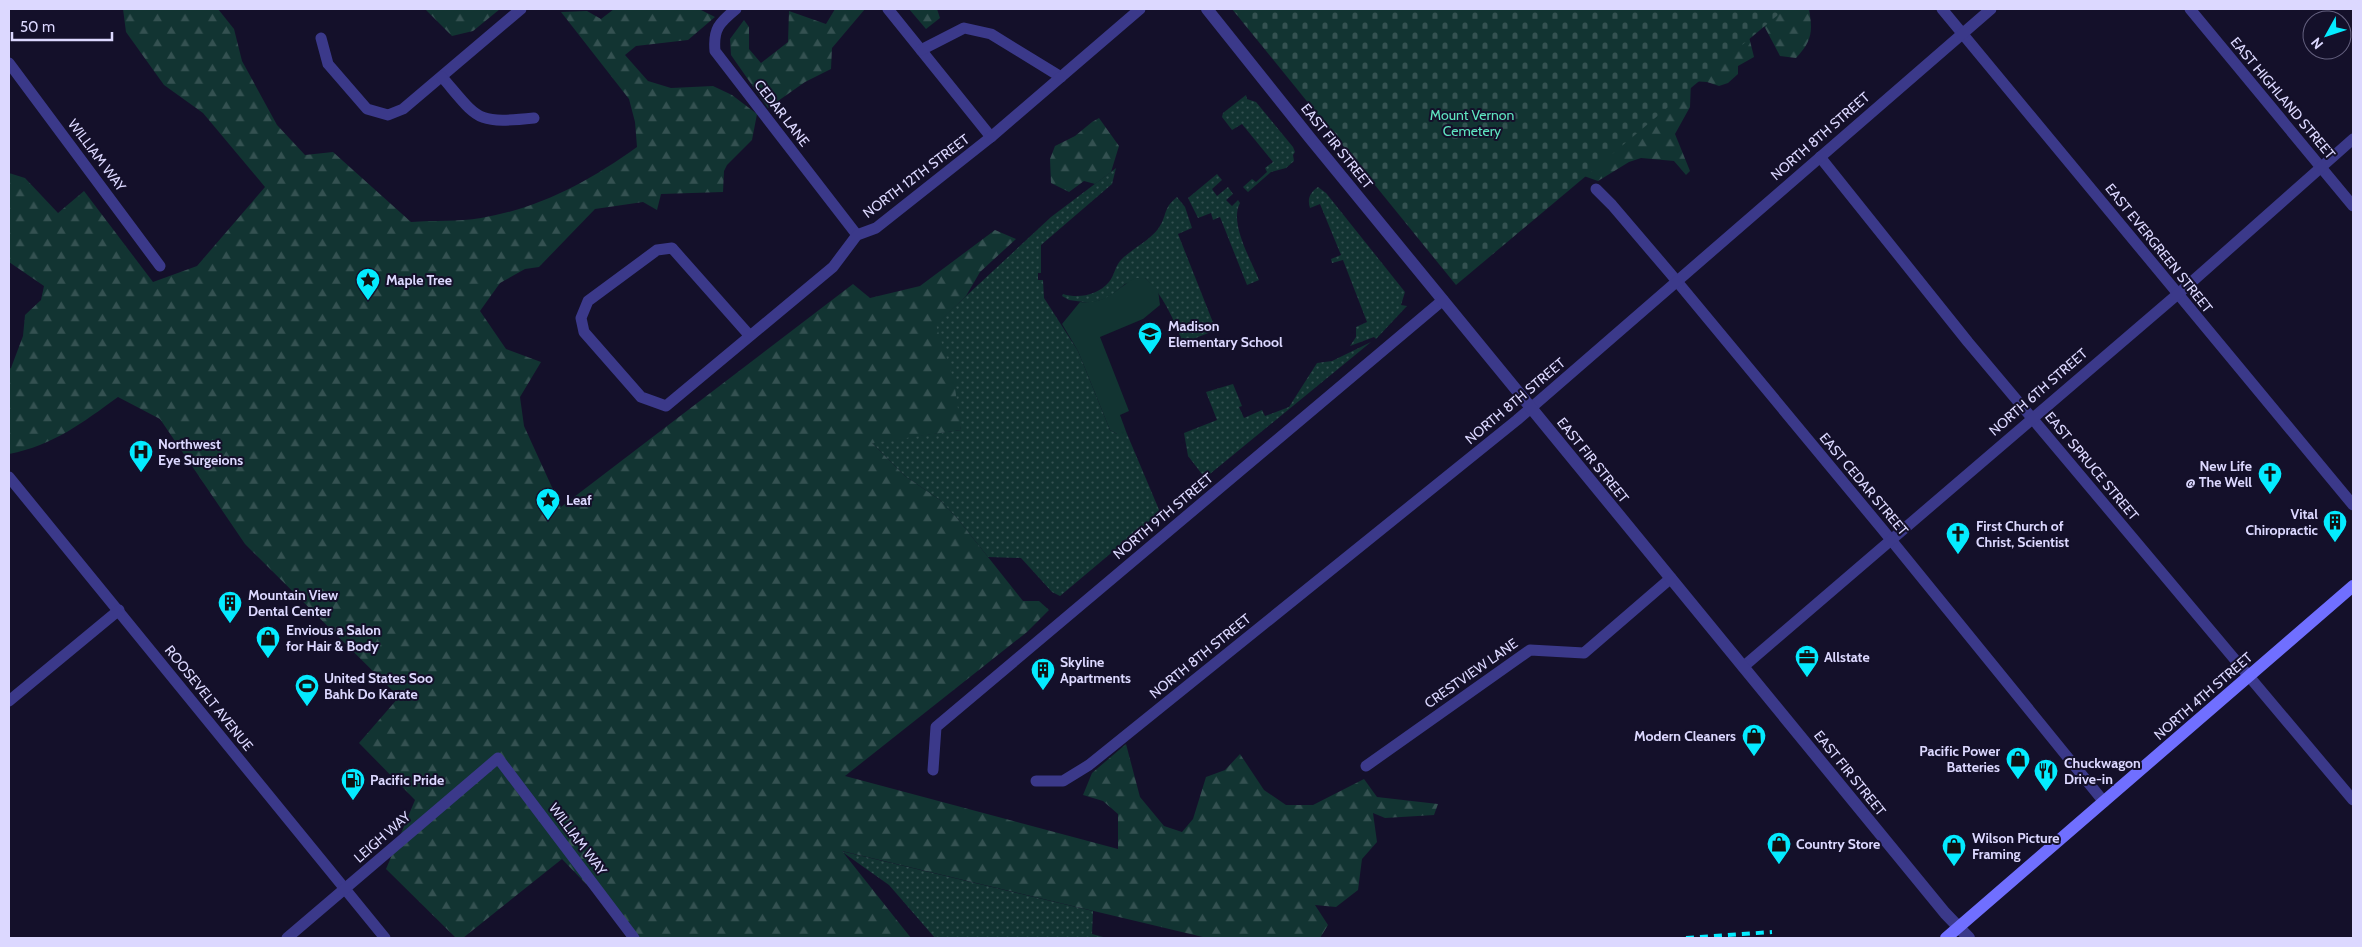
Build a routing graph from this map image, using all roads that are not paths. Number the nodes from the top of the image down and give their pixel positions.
1 (521, 9) edge
2 (736, 9) edge
3 (888, 9) edge
4 (1140, 9) edge
5 (1206, 9) edge
6 (1942, 9) edge
7 (1991, 9) edge
8 (2190, 9) edge
9 (1963, 34) junction
10 (321, 38) dead end
11 (921, 50) junction
12 (9, 62) edge
13 (442, 76) junction
14 (1061, 77) junction
15 (534, 118) dead end
16 (990, 137) junction
17 (2353, 139) edge
18 (1820, 157) junction
19 (2322, 167) junction
20 (1596, 189) dead end
21 (2353, 206) edge
22 (857, 235) junction
23 (160, 266) dead end
24 (1676, 281) junction
25 (2178, 294) junction
26 (1443, 300) junction
27 (750, 336) junction
28 (1531, 408) junction
29 (2032, 418) junction
30 (9, 477) edge
31 (2353, 505) edge
32 (1891, 540) junction
33 (1671, 578) junction
34 (2353, 586) edge
35 (119, 610) junction
36 (1743, 667) junction
37 (2249, 676) junction
38 (9, 701) edge
39 (498, 758) joint
40 (1366, 766) dead end
41 (933, 770) dead end
42 (1036, 781) dead end
43 (2353, 800) edge
44 (2104, 802) junction
45 (345, 889) junction
46 (1959, 928) junction
47 (287, 938) edge
48 (385, 938) edge
49 (634, 938) edge
50 (1946, 938) edge
51 (1969, 938) edge

1 - 13 street
2 - 22 street, CEDAR LANE
3 - 11 street
4 - 14 street, NORTH 12TH STREET
5 - 26 street, EAST FIR STREET
6 - 9 street, EAST EVERGREEN STREET
7 - 9 street, NORTH 8TH STREET
8 - 19 street, EAST HIGHLAND STREET
9 - 18 street, NORTH 8TH STREET
9 - 25 street, EAST EVERGREEN STREET
10 - 13 street
11 - 14 street
11 - 16 street
12 - 23 street, WILLIAM WAY
13 - 15 street
14 - 16 street, NORTH 12TH STREET
16 - 22 street, NORTH 12TH STREET
17 - 19 street, NORTH 6TH STREET
18 - 24 street, NORTH 8TH STREET
18 - 29 street, EAST SPRUCE STREET
19 - 21 street, EAST HIGHLAND STREET
19 - 25 street, NORTH 6TH STREET
20 - 24 street, EAST CEDAR STREET
22 - 27 street, NORTH 12TH STREET
24 - 28 street, NORTH 8TH STREET
24 - 32 street, EAST CEDAR STREET
25 - 29 street, NORTH 6TH STREET
25 - 31 street, EAST EVERGREEN STREET
26 - 28 street, EAST FIR STREET
26 - 41 street, NORTH 9TH STREET
27 - 27 street, NORTH 12TH STREET
28 - 33 street, EAST FIR STREET
28 - 42 street, NORTH 8TH STREET
29 - 32 street, NORTH 6TH STREET
29 - 37 street, EAST SPRUCE STREET
30 - 35 street, ROOSEVELT AVENUE
32 - 36 street, NORTH 6TH STREET
32 - 44 street, EAST CEDAR STREET
33 - 36 street, EAST FIR STREET
33 - 40 street, CRESTVIEW LANE
34 - 37 main road, NORTH 4TH STREET
35 - 38 street
35 - 45 street, ROOSEVELT AVENUE
36 - 46 street, EAST FIR STREET
37 - 43 street, EAST SPRUCE STREET
37 - 44 main road, NORTH 4TH STREET
39 - 45 street, LEIGH WAY
39 - 49 street, WILLIAM WAY
44 - 46 main road, NORTH 4TH STREET
45 - 47 street, LEIGH WAY
45 - 48 street, ROOSEVELT AVENUE
46 - 50 main road, NORTH 4TH STREET
46 - 51 street, EAST FIR STREET

